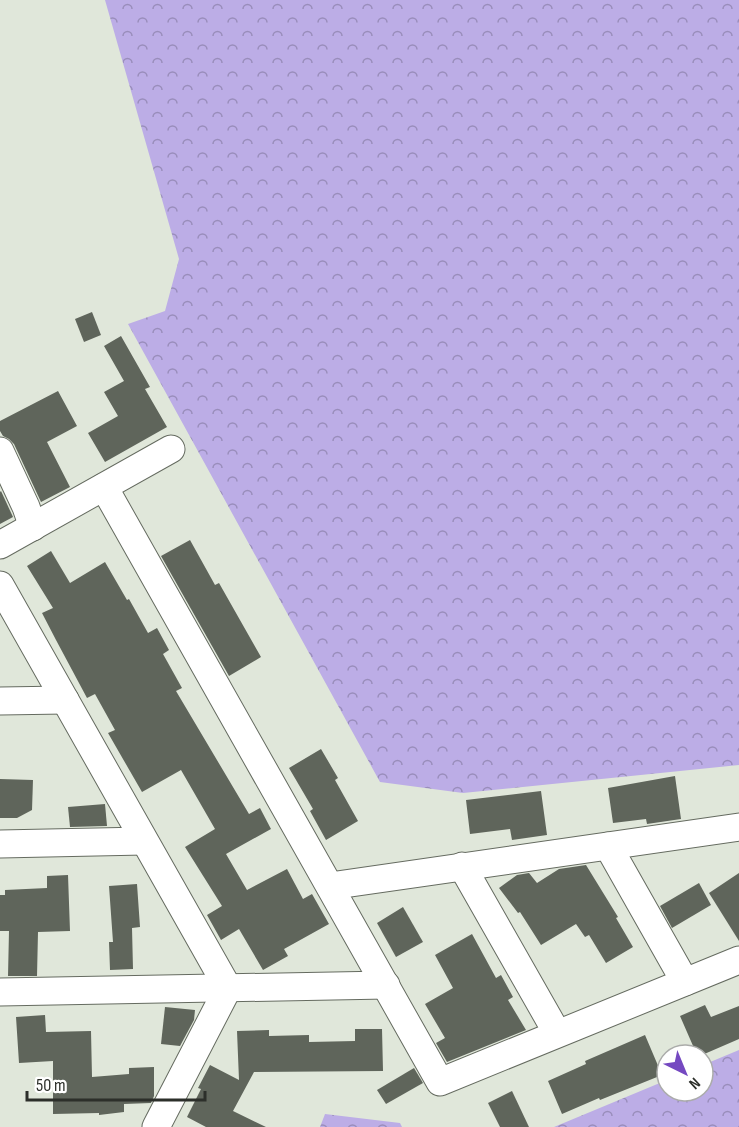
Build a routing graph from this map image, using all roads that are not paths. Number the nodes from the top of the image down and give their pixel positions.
1 (171, 449) dead end
2 (0, 451) edge
3 (104, 487) junction
4 (33, 527) junction
5 (0, 545) edge
6 (0, 585) edge
7 (65, 700) junction
8 (0, 701) edge
9 (739, 828) edge
10 (144, 842) junction
11 (0, 844) edge
12 (609, 846) junction
13 (462, 866) junction
14 (330, 886) junction
15 (739, 960) edge
16 (685, 982) junction
17 (386, 985) junction
18 (228, 988) junction
19 (0, 992) edge
20 (557, 1033) junction
21 (156, 1127) edge

1 - 3 street
2 - 4 street
3 - 4 street
3 - 14 street
4 - 5 street
6 - 7 street
7 - 8 street
7 - 10 street
9 - 12 street
10 - 11 street
10 - 18 street
12 - 13 street
12 - 16 street
13 - 14 street
13 - 20 street
14 - 17 street
15 - 16 street
16 - 20 street
17 - 18 street
17 - 20 street
18 - 19 street
18 - 21 street

